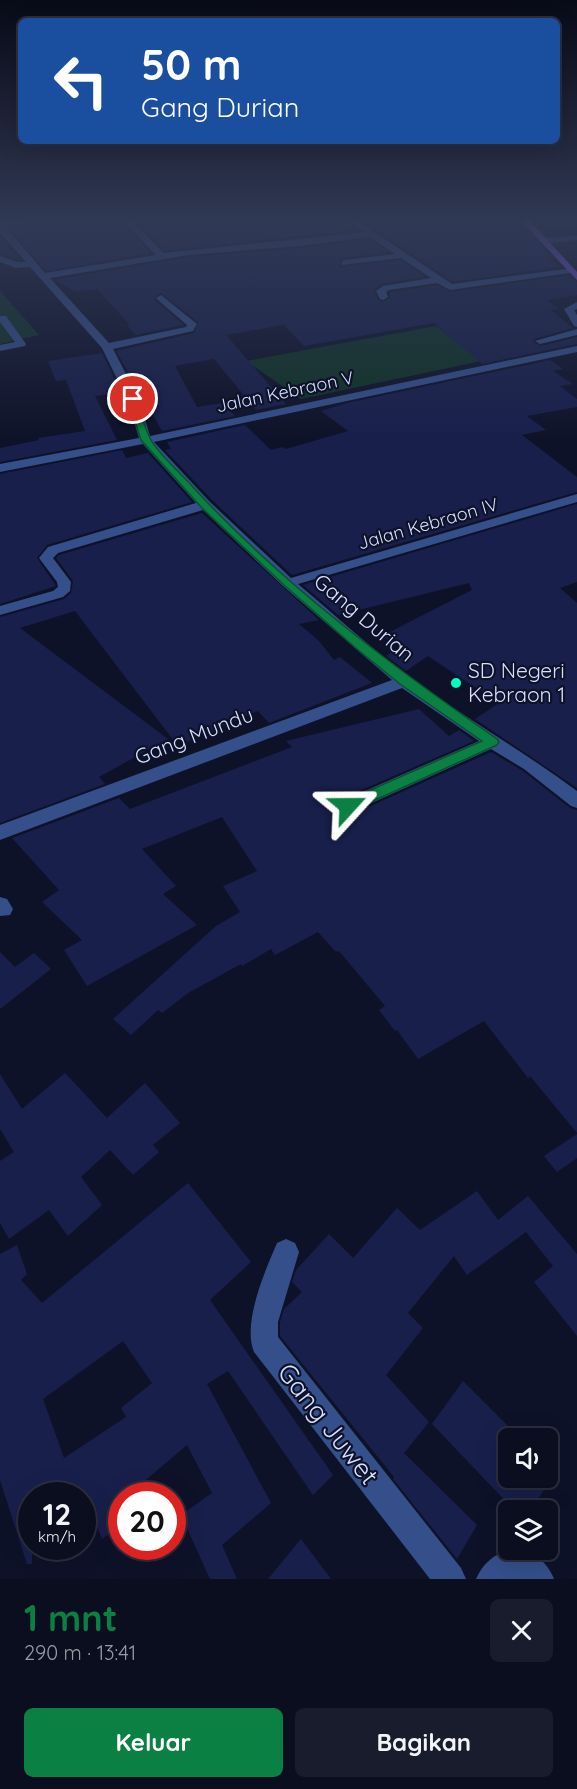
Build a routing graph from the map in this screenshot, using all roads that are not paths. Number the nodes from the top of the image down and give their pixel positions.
1 (58, 293) edge
2 (382, 293) edge
3 (383, 297) dead end
4 (161, 298) dead end
5 (577, 305) edge
6 (0, 319) edge
7 (577, 324) edge
8 (577, 332) edge
9 (540, 341) dead end
10 (107, 347) junction
11 (0, 348) edge
12 (577, 349) edge
13 (146, 440) junction
14 (0, 468) edge
15 (577, 498) edge
16 (205, 506) junction
17 (288, 583) junction
18 (0, 611) edge
19 (404, 681) junction
20 (492, 742) junction
21 (577, 801) edge
22 (348, 806) dead end
23 (0, 833) edge
24 (286, 1252) dead end
25 (450, 1579) edge
26 (492, 1579) edge
27 (538, 1579) edge

1 - 10 street
2 - 3 street
4 - 10 street
5 - 7 street
6 - 11 street
8 - 9 street
10 - 13 street
12 - 13 street, Jalan Kebraon V
13 - 14 street, Jalan Kebraon V
13 - 16 street, Gang Durian
15 - 17 street, Jalan Kebraon IV
16 - 17 street, Gang Durian
16 - 18 street
17 - 19 street, Gang Durian
19 - 20 street, Gang Durian
19 - 23 street, Gang Mundu
20 - 21 street, Gang Durian
20 - 22 street
24 - 25 street, Gang Juwet
26 - 27 street

